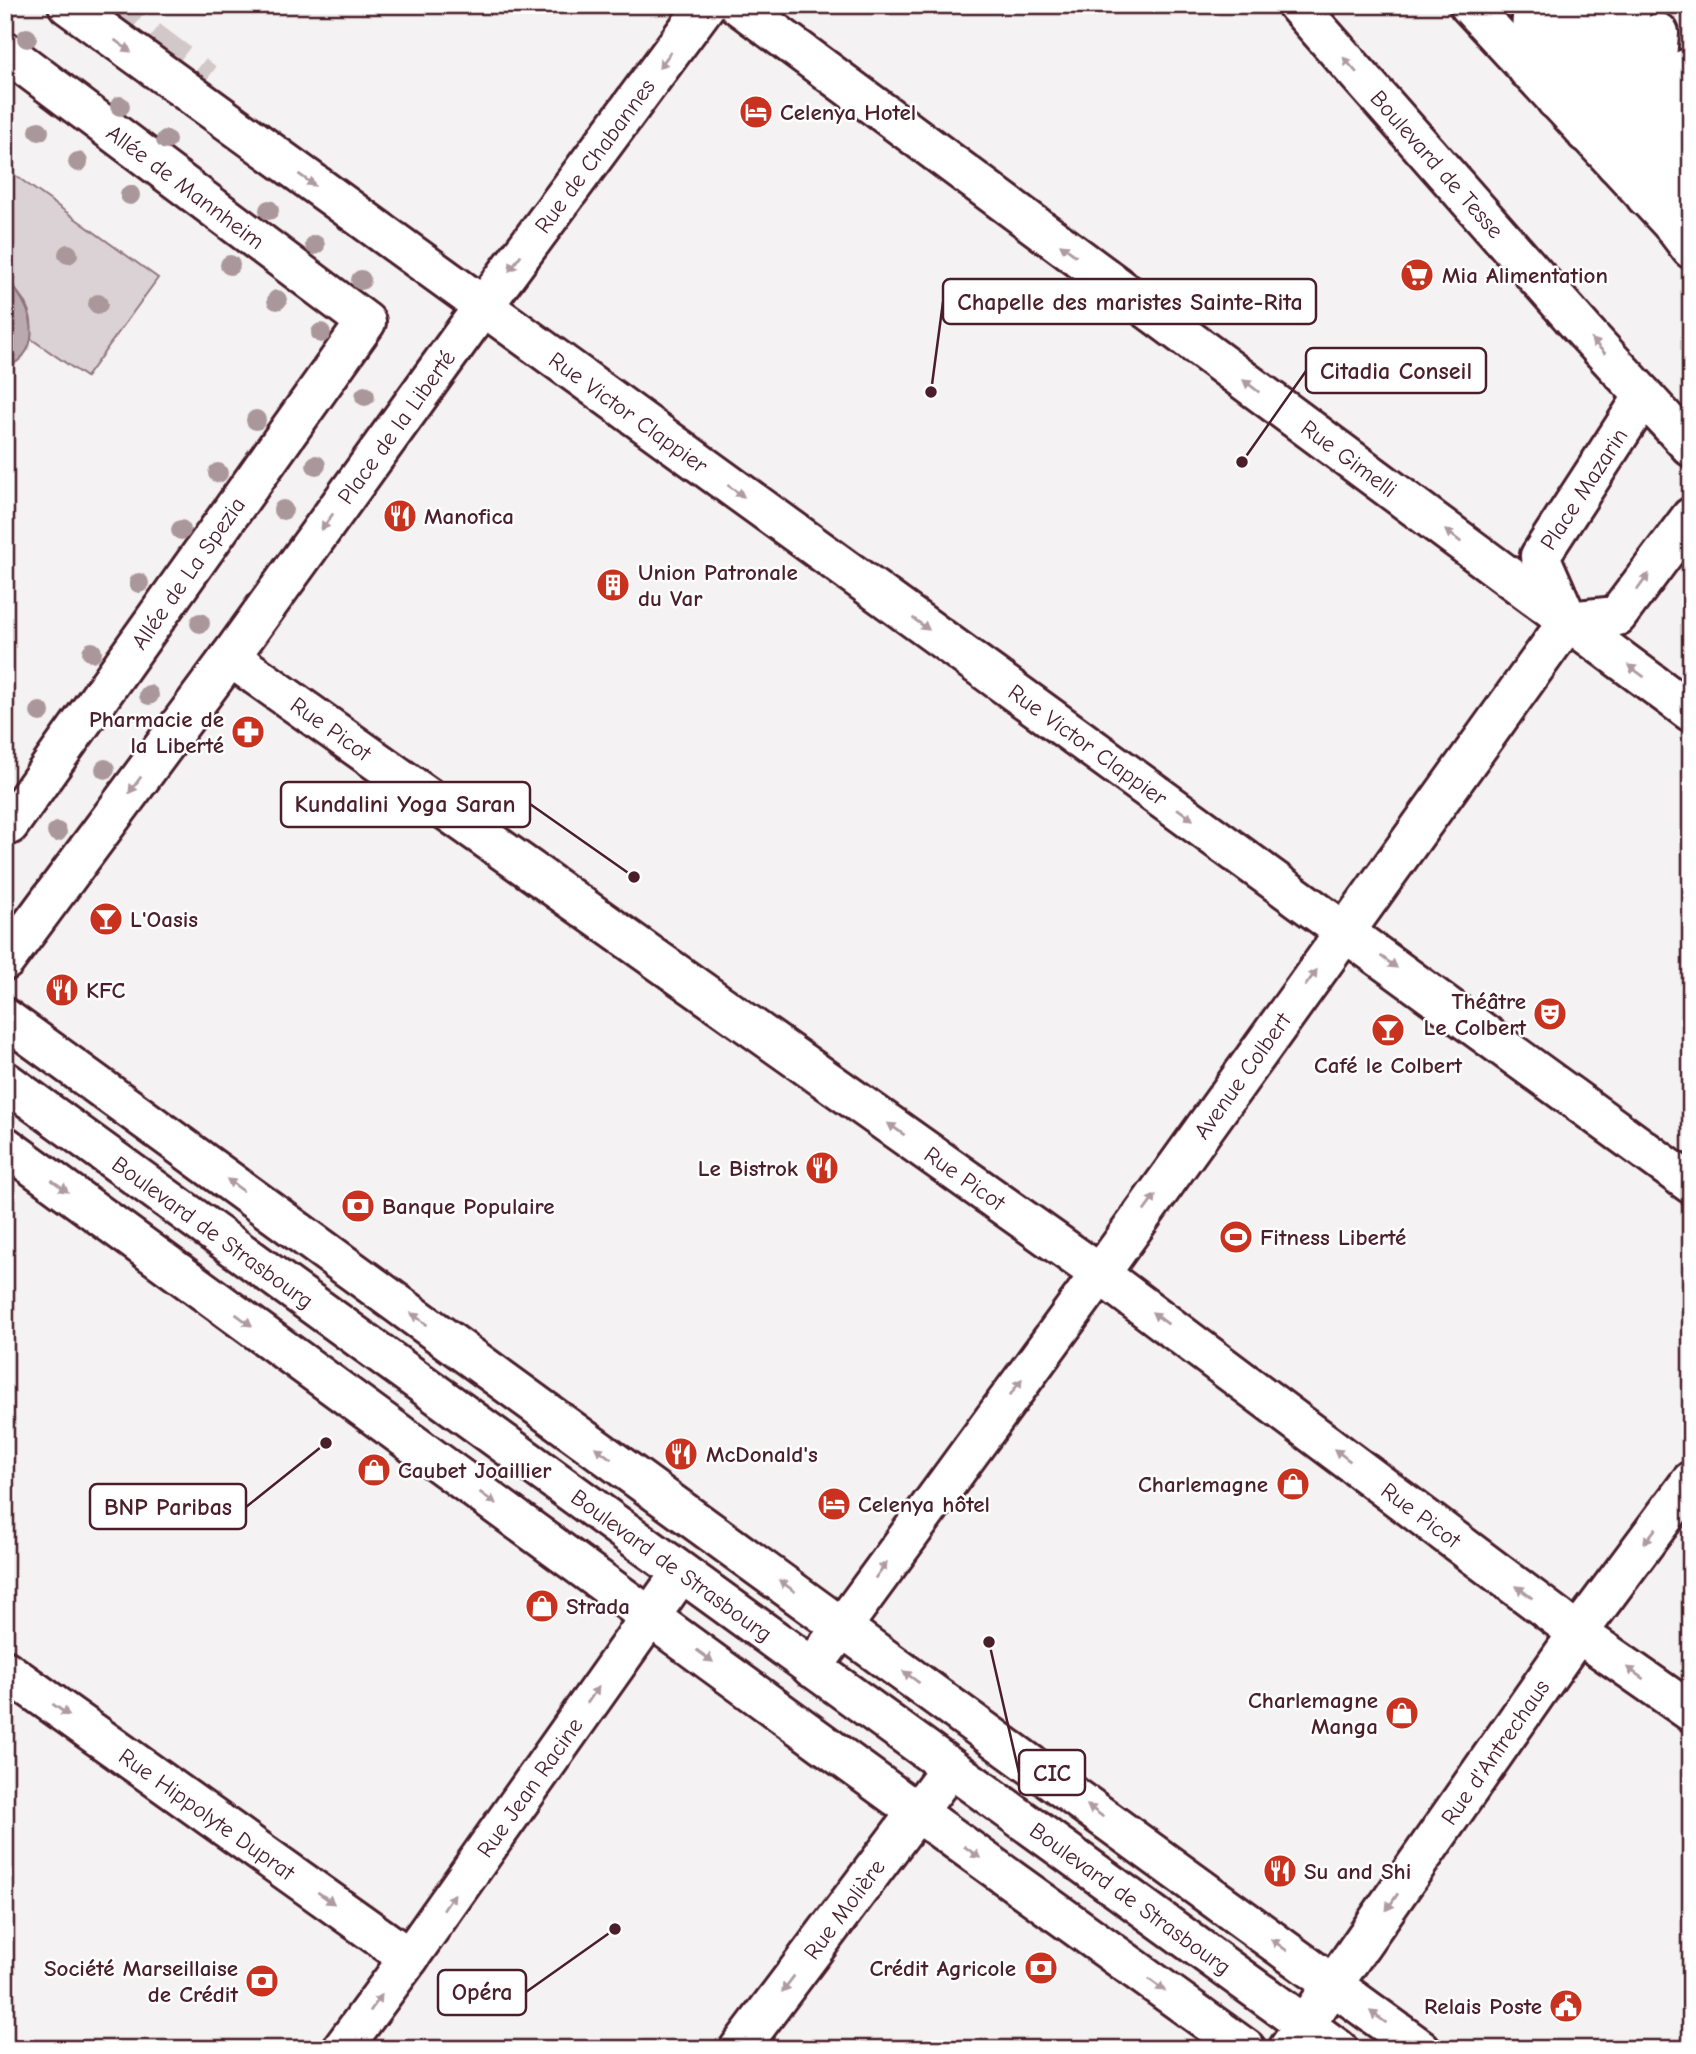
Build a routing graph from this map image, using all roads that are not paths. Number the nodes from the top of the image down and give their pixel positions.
1 (68, 5) edge
2 (706, 5) edge
3 (738, 5) edge
4 (1297, 5) edge
5 (1469, 5) edge
6 (1532, 5) edge
7 (1563, 5) edge
8 (1597, 5) edge
9 (1631, 5) edge
10 (1497, 21) edge
11 (1659, 33) dead end
12 (5, 51) edge
13 (1686, 69) dead end
14 (1528, 70) junction
15 (1556, 100) junction
16 (1586, 134) junction
17 (1616, 164) junction
18 (1646, 197) junction
19 (1681, 237) edge
20 (482, 308) junction
21 (366, 322) joint
22 (1644, 396) junction
23 (1686, 431) edge
24 (1691, 517) edge
25 (1568, 621) junction
26 (230, 657) junction
27 (1691, 712) edge
28 (9, 825) dead end
29 (1345, 930) junction
30 (5, 961) edge
31 (5, 1018) edge
32 (5, 1082) edge
33 (5, 1146) edge
34 (1691, 1184) edge
35 (1100, 1274) junction
36 (1691, 1481) edge
37 (681, 1573) junction
38 (649, 1616) junction
39 (842, 1626) junction
40 (1578, 1633) junction
41 (812, 1668) junction
42 (5, 1670) edge
43 (1691, 1712) edge
44 (950, 1768) junction
45 (917, 1812) junction
46 (409, 1958) junction
47 (1334, 1986) junction
48 (1297, 2037) edge
49 (342, 2049) edge
50 (739, 2049) edge
51 (1246, 2049) edge
52 (1338, 2049) edge
53 (1421, 2049) edge

1 -> 20 street
2 -> 20 street, Rue de Chabannes
25 -> 3 street, Rue Gimelli
22 -> 4 street, Boulevard de Tesse
5 - 10 street
6 - 14 street
7 - 15 street
8 - 16 street
9 - 17 street
10 - 14 street
11 - 18 street
12 - 21 street, Allée de Mannheim
13 - 19 street
14 - 15 street
15 - 16 street
16 - 17 street
17 - 18 street
18 - 19 street
20 -> 26 street, Place de la Liberté
20 -> 29 street, Rue Victor Clappier
21 - 28 street, Allée de La Spezia
22 - 23 street, Boulevard de Tesse
22 - 25 street, Place Mazarin
25 -> 24 street
27 -> 25 street, Rue Gimelli
25 - 29 street, Avenue Colbert
26 -> 30 street, Place de la Liberté
35 -> 26 street, Rue Picot
29 -> 34 street, Rue Victor Clappier
35 -> 29 street, Avenue Colbert
39 -> 31 street
32 - 37 street, Boulevard de Strasbourg
33 -> 38 street
39 -> 35 street, Avenue Colbert
40 -> 35 street, Rue Picot
36 -> 40 street, Rue d'Antrechaus
37 - 38 street, Rue Jean Racine
37 - 41 street, Boulevard de Strasbourg
38 -> 45 street
46 -> 38 street, Rue Jean Racine
39 - 41 street, Avenue Colbert
47 -> 39 street
43 -> 40 street, Rue Picot
40 -> 47 street, Rue d'Antrechaus
41 - 44 street, Boulevard de Strasbourg
42 -> 46 street, Rue Hippolyte Duprat
44 - 45 street, Rue Molière
44 - 48 street, Boulevard de Strasbourg
45 -> 50 street, Rue Molière
45 -> 51 street
49 -> 46 street, Rue Jean Racine
47 - 48 street, Rue d'Antrechaus
53 -> 47 street
48 - 52 street, Boulevard de Strasbourg

